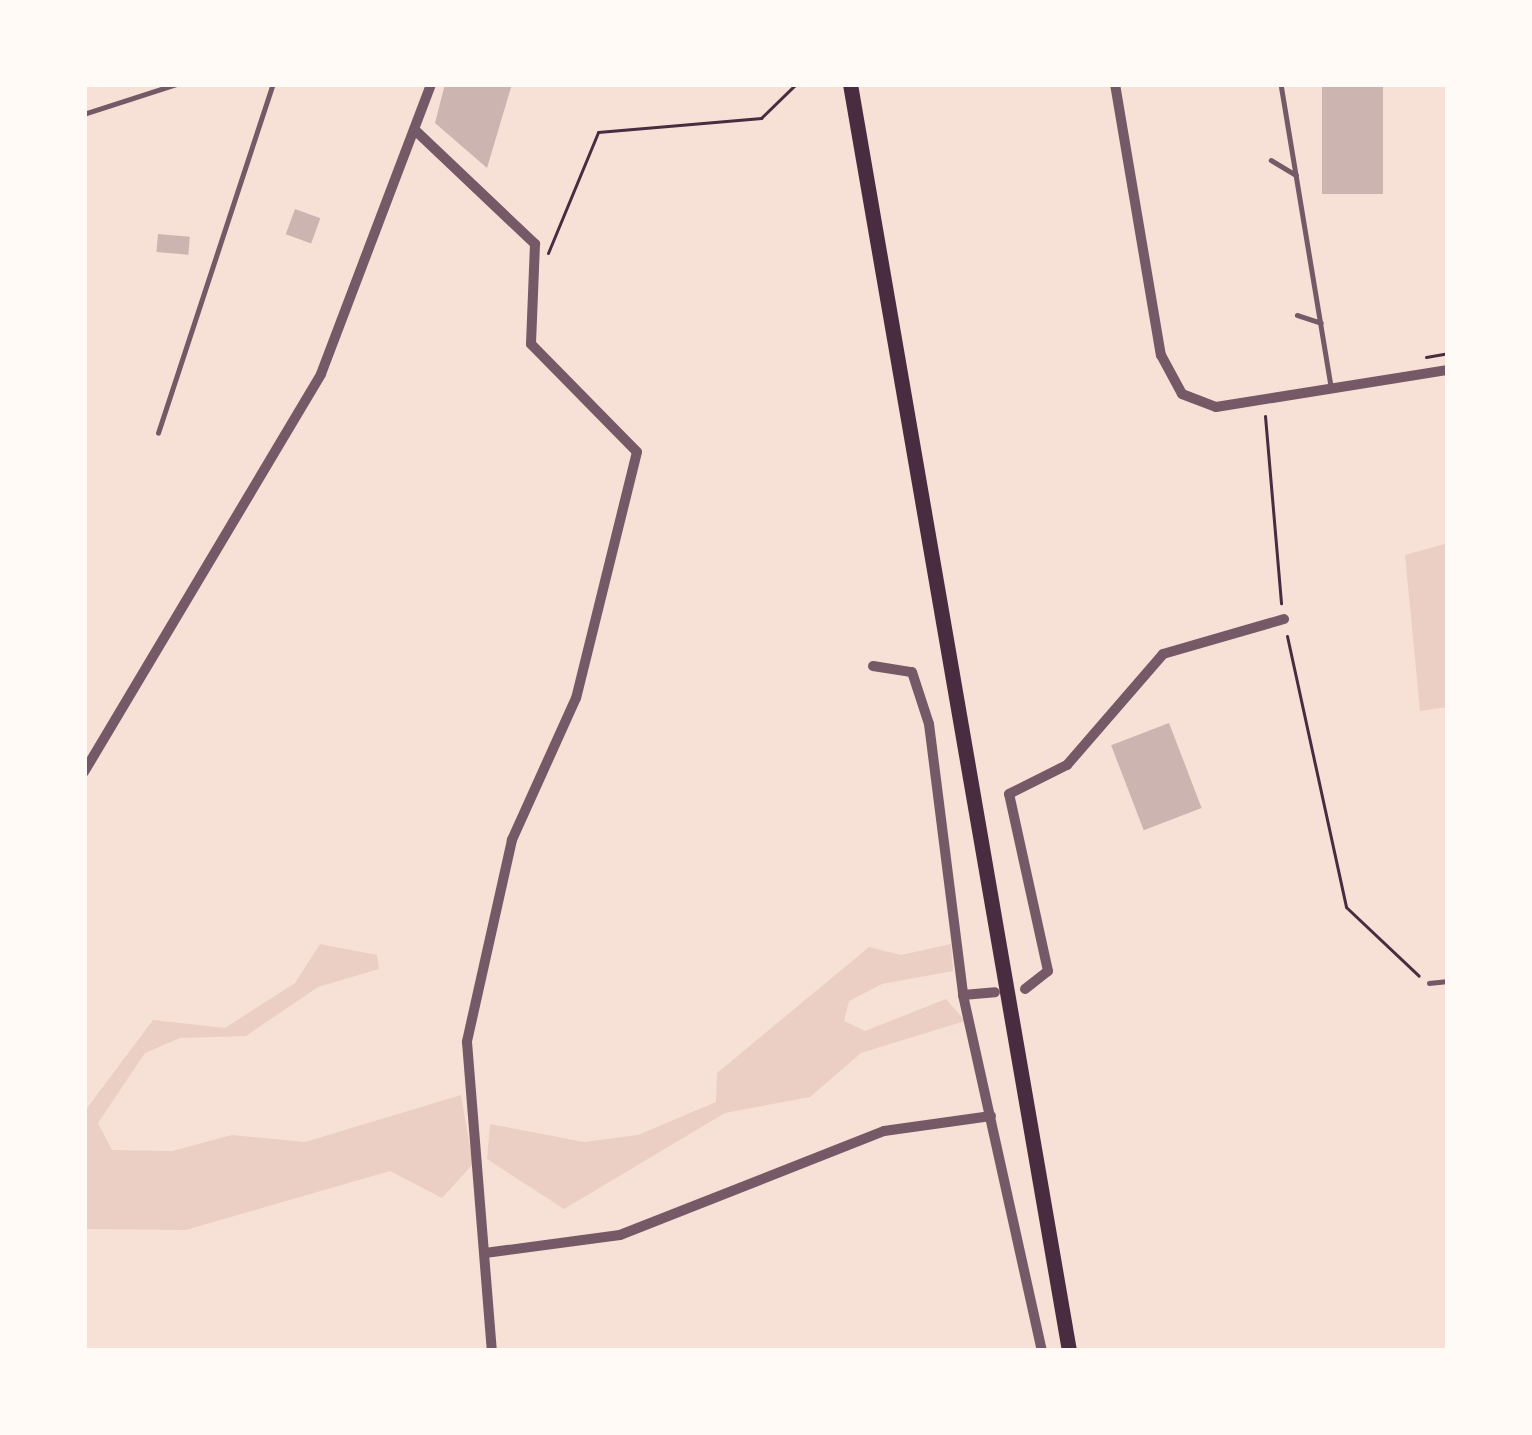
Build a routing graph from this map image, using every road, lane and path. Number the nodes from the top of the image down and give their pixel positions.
1 (177, 84) edge
2 (227, 84) edge
3 (260, 84) edge
4 (273, 84) edge
5 (430, 84) edge
6 (796, 84) edge
7 (850, 84) edge
8 (1115, 84) edge
9 (1281, 84) edge
10 (84, 114) edge
11 (417, 132) junction
12 (1271, 160) dead end
13 (1296, 175) junction
14 (542, 256) junction
15 (1298, 315) dead end
16 (1321, 322) junction
17 (1448, 353) edge
18 (1408, 360) dead end
19 (1448, 370) edge
20 (1332, 390) junction
21 (1264, 402) junction
22 (158, 433) dead end
23 (1284, 619) junction
24 (873, 666) dead end
25 (84, 772) edge
26 (1448, 981) edge
27 (1430, 983) joint
28 (1025, 989) dead end
29 (995, 992) dead end
30 (963, 995) junction
31 (991, 1116) junction
32 (485, 1252) junction
33 (492, 1351) edge
34 (1042, 1351) edge
35 (1070, 1351) edge

1 - 10 lane
2 - 3 lane
4 - 22 lane
5 - 11 street
6 - 14 path
7 - 35 main road
8 - 21 street
9 - 13 lane
11 - 14 street
11 - 25 street
12 - 13 lane
13 - 16 lane
14 - 32 street
15 - 16 lane
16 - 20 lane
17 - 18 path
19 - 20 street
20 - 21 street
21 - 23 path
23 - 27 path
23 - 28 street
24 - 30 street
26 - 27 lane
29 - 30 street
30 - 31 street
31 - 32 street
31 - 34 street
32 - 33 street

